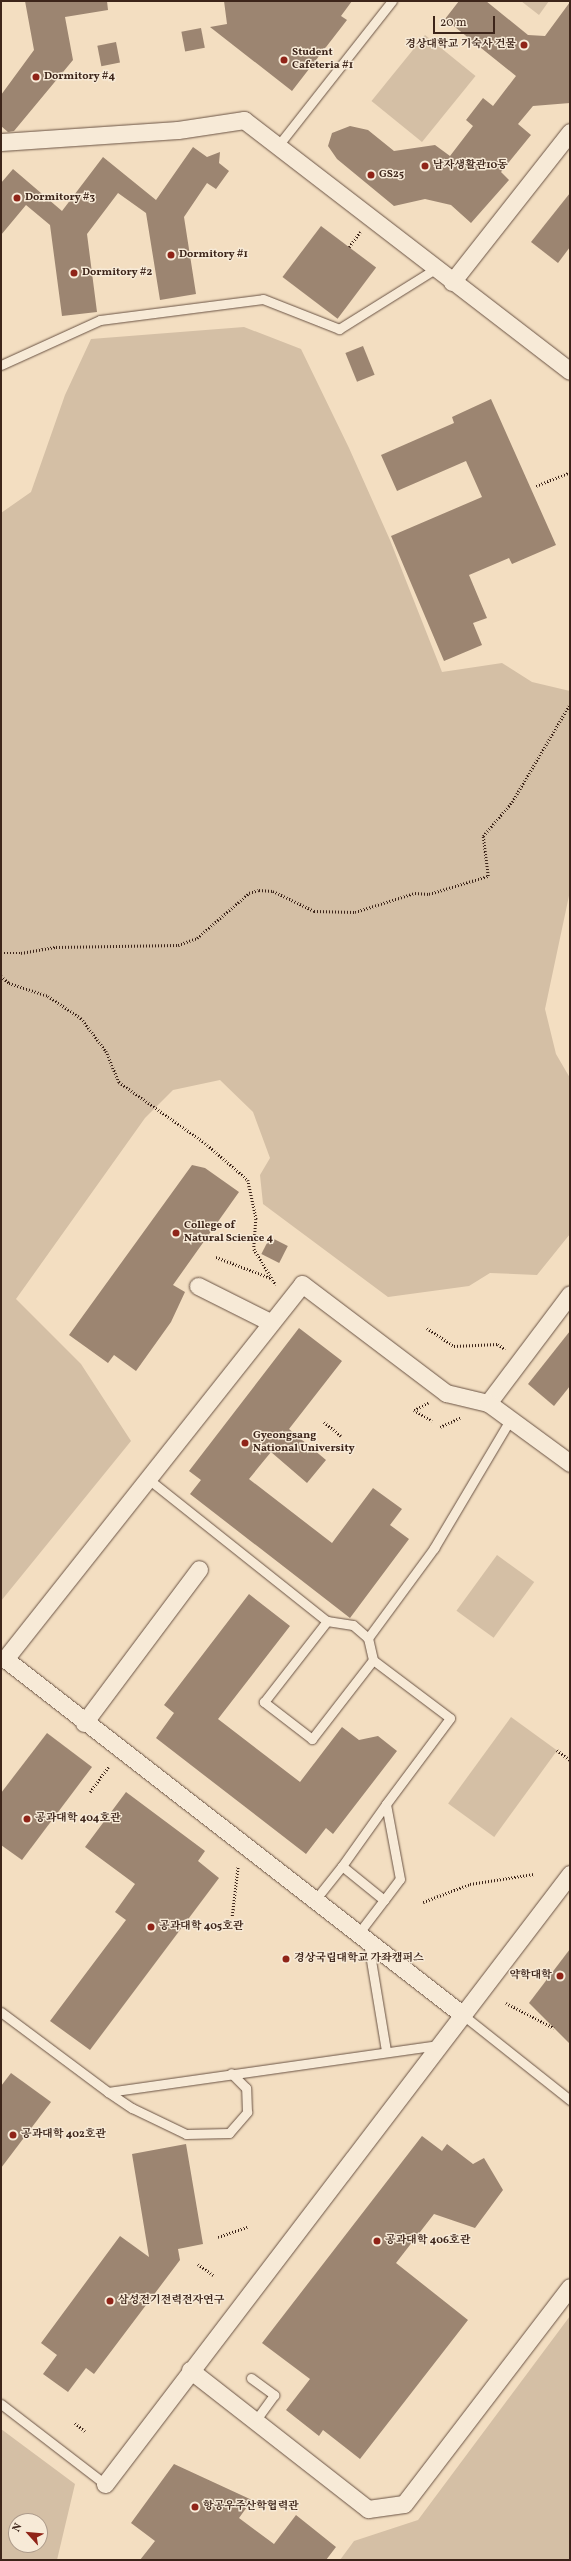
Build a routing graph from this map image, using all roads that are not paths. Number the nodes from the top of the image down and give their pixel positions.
1 (392, 1) edge
2 (570, 132) edge
3 (1, 142) edge
4 (277, 147) junction
5 (435, 269) junction
6 (452, 282) junction
7 (1, 365) edge
8 (570, 371) edge
9 (198, 1286) dead end
10 (570, 1294) edge
11 (270, 1322) junction
12 (488, 1403) junction
13 (510, 1420) junction
14 (570, 1463) edge
15 (147, 1478) junction
16 (199, 1568) dead end
17 (327, 1621) junction
18 (368, 1638) junction
19 (2, 1660) edge
20 (373, 1660) junction
21 (84, 1723) junction
22 (386, 1804) junction
23 (342, 1866) junction
24 (570, 1874) edge
25 (315, 1900) junction
26 (384, 1900) junction
27 (363, 1937) junction
28 (1, 2012) edge
29 (463, 2015) junction
30 (439, 2045) junction
31 (386, 2051) junction
32 (231, 2073) junction
33 (108, 2092) junction
34 (570, 2100) edge
35 (570, 2287) edge
36 (190, 2370) junction
37 (251, 2378) dead end
38 (1, 2404) edge
39 (255, 2421) junction
40 (105, 2484) joint

1 - 4 lane
2 - 6 street
3 - 4 street
4 - 5 street
5 - 6 street
5 - 7 lane
6 - 8 street
9 - 11 street
10 - 12 street
11 - 12 street
11 - 15 street
12 - 13 street
13 - 14 street
13 - 18 lane
15 - 17 lane
15 - 19 street
16 - 21 street
17 - 18 lane
17 - 20 lane
18 - 20 lane
19 - 21 street
20 - 22 lane
21 - 25 street
22 - 23 lane
22 - 26 lane
23 - 25 lane
23 - 26 lane
24 - 29 street
25 - 27 street
26 - 27 lane
27 - 29 street
27 - 31 lane
28 - 33 lane
29 - 30 street
29 - 34 lane
30 - 31 lane
30 - 36 street
31 - 32 lane
32 - 33 lane
32 - 33 lane
35 - 39 street
36 - 39 street
36 - 40 street
37 - 39 lane
38 - 40 lane

